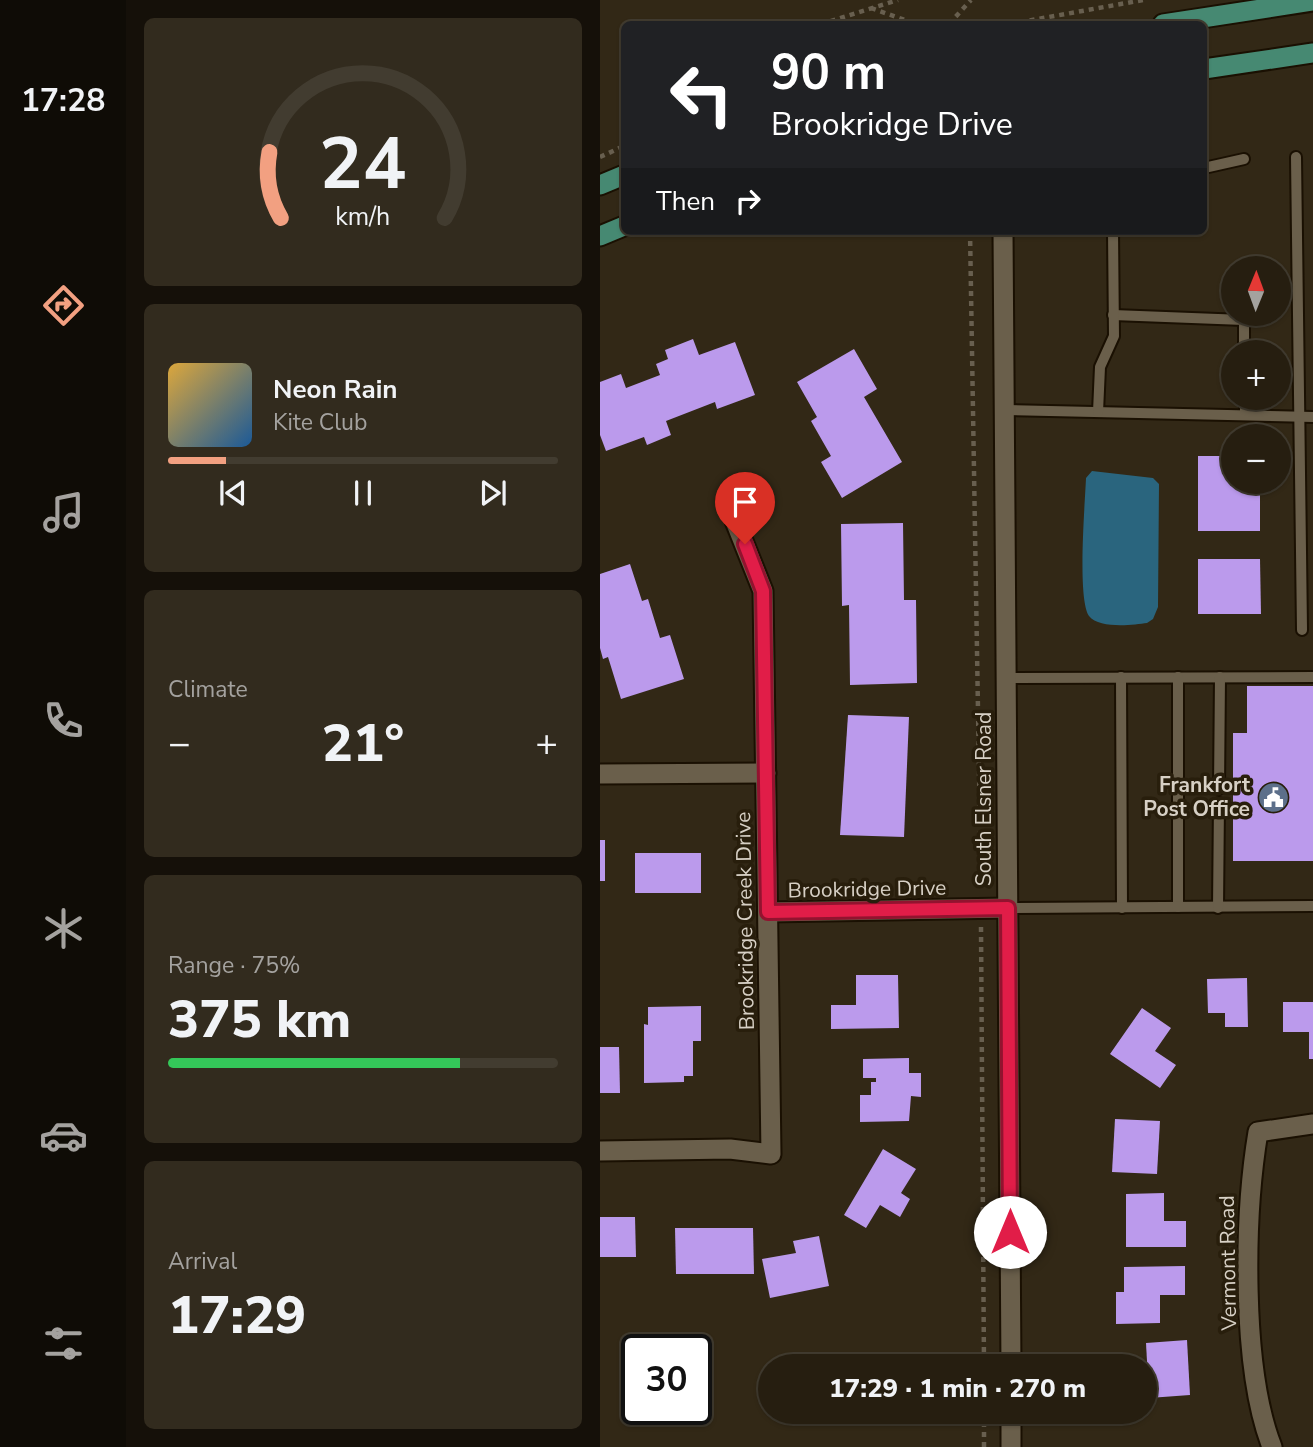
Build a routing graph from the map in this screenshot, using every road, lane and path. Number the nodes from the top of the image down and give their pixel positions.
1 (898, 0) edge
2 (971, 0) edge
3 (1143, 0) edge
4 (1313, 1) edge
5 (871, 8) junction
6 (830, 21) edge
7 (908, 21) edge
8 (952, 21) edge
9 (1027, 21) edge
10 (1183, 21) edge
11 (1313, 53) edge
12 (1207, 69) edge
13 (621, 147) edge
14 (600, 157) edge
15 (1296, 157) dead end
16 (1244, 159) dead end
17 (1207, 167) edge
18 (621, 176) edge
19 (600, 185) edge
20 (621, 227) edge
21 (970, 235) edge
22 (1003, 235) edge
23 (1113, 235) edge
24 (600, 236) edge
25 (1113, 315) junction
26 (1244, 340) edge
27 (1300, 364) junction
28 (1313, 364) edge
29 (1005, 410) junction
30 (1245, 410) edge
31 (1098, 412) junction
32 (1245, 415) junction
33 (1307, 417) edge
34 (1307, 457) edge
35 (735, 521) dead end
36 (1307, 521) edge
37 (1302, 630) dead end
38 (1121, 677) junction
39 (1178, 677) junction
40 (1220, 677) junction
41 (1313, 677) edge
42 (1007, 678) junction
43 (766, 773) junction
44 (600, 774) edge
45 (1219, 789) dead end
46 (1219, 803) dead end
47 (1313, 906) edge
48 (1178, 907) junction
49 (1008, 908) junction
50 (1122, 908) junction
51 (1218, 908) junction
52 (981, 910) junction
53 (768, 912) junction
54 (1313, 1124) edge
55 (600, 1151) edge
56 (984, 1354) edge
57 (1011, 1354) edge
58 (984, 1424) edge
59 (1011, 1424) edge
60 (984, 1447) edge
61 (1011, 1447) edge
62 (1272, 1447) edge

1 - 5 path
2 - 8 path
3 - 9 path
4 - 10 main road
5 - 6 path
5 - 7 path
11 - 12 main road
13 - 14 path
15 - 27 lane
16 - 17 lane
18 - 19 main road
20 - 24 main road
21 - 52 path
22 - 29 street, South Elsner Road
23 - 25 lane
25 - 26 lane
25 - 31 lane
27 - 28 lane
27 - 33 lane
29 - 31 lane
29 - 42 street, South Elsner Road
30 - 32 lane
31 - 32 lane
32 - 33 lane
33 - 34 lane
34 - 36 lane
35 - 43 street, Brookridge Creek Drive
36 - 37 lane
38 - 39 lane
38 - 42 lane
38 - 50 lane
39 - 40 lane
39 - 48 lane
40 - 41 lane
40 - 45 lane
42 - 49 street, South Elsner Road
43 - 44 street
43 - 53 street, Brookridge Creek Drive
46 - 51 lane
47 - 51 lane
48 - 50 lane
48 - 51 lane
49 - 50 lane
49 - 52 street, Brookridge Drive
49 - 57 street, South Elsner Road
52 - 53 street, Brookridge Drive
52 - 56 path
53 - 55 street, Brookridge Creek Drive
54 - 62 street, Vermont Road
58 - 60 path
59 - 61 street

